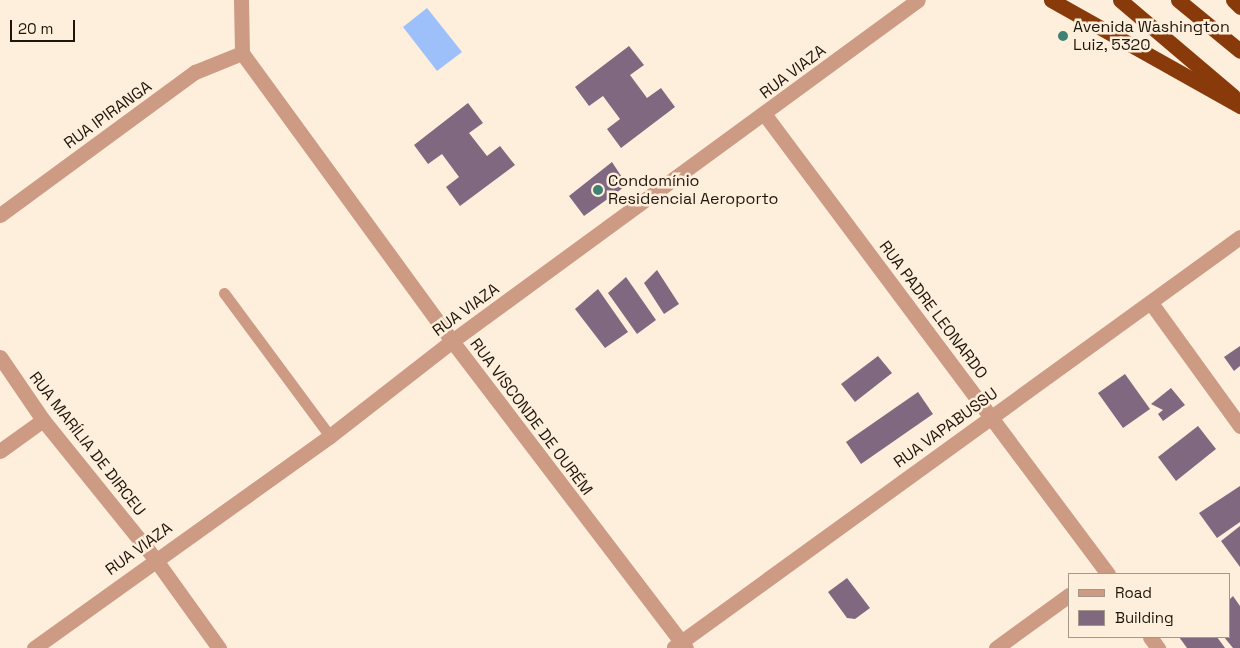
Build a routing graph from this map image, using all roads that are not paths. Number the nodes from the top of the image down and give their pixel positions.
1 (241, 0) edge
2 (918, 0) edge
3 (1051, 0) edge
4 (1120, 0) edge
5 (1178, 0) edge
6 (1233, 0) edge
7 (1240, 8) edge
8 (1240, 51) edge
9 (242, 53) junction
10 (1240, 104) edge
11 (765, 115) junction
12 (0, 215) edge
13 (1240, 237) edge
14 (224, 293) dead end
15 (1151, 303) junction
16 (452, 341) junction
17 (0, 357) edge
18 (991, 416) junction
19 (43, 420) junction
20 (1240, 426) edge
21 (330, 436) junction
22 (0, 451) edge
23 (155, 559) junction
24 (1103, 573) edge
25 (1068, 596) edge
26 (680, 646) edge
27 (34, 648) edge
28 (218, 648) edge
29 (996, 648) edge

1 - 9 street
2 - 11 street, RUA VIAZA
3 - 10 highway
4 - 10 highway
5 - 8 highway
6 - 7 highway
9 - 12 street, RUA IPIRANGA
9 - 16 street, RUA VISCONDE DE OURÉM
11 - 16 street, RUA VIAZA
11 - 18 street, RUA PADRE LEONARDO
13 - 15 street, RUA VAPABUSSU
14 - 21 lane
15 - 18 street, RUA VAPABUSSU
15 - 20 street
16 - 21 street, RUA VIAZA
16 - 26 street, RUA VISCONDE DE OURÉM
17 - 19 street, RUA MARÍLIA DE DIRCEU
18 - 24 street, RUA PADRE LEONARDO
18 - 26 street, RUA VAPABUSSU
19 - 22 street
19 - 23 street, RUA MARÍLIA DE DIRCEU
21 - 23 street, RUA VIAZA
23 - 27 street, RUA VIAZA
23 - 28 street, RUA MARÍLIA DE DIRCEU
25 - 29 street

